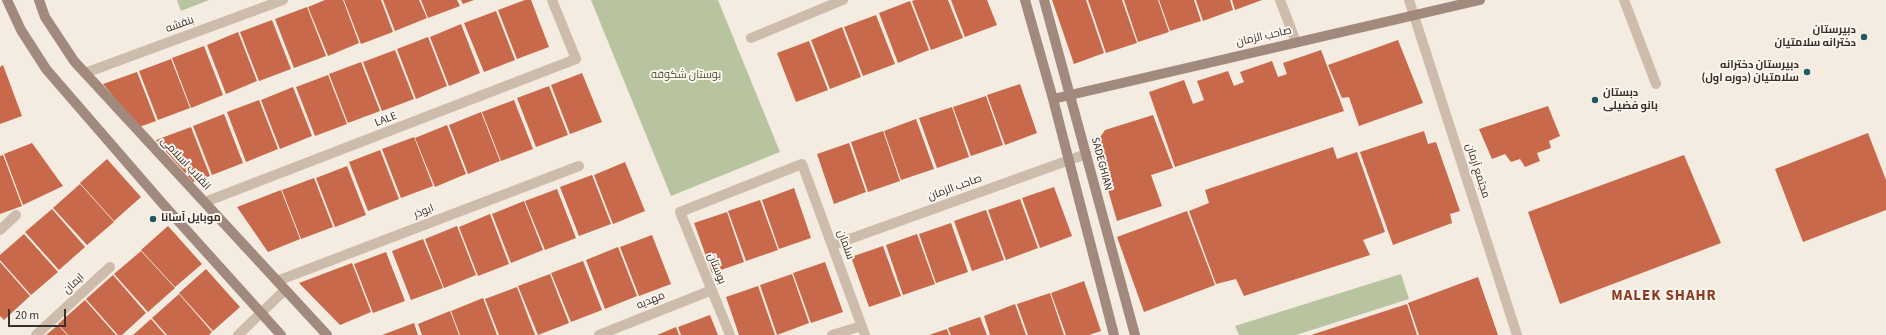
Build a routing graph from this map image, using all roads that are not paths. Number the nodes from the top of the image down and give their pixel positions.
1 (7, 0) edge
2 (39, 0) edge
3 (283, 0) edge
4 (552, 0) edge
5 (843, 0) edge
6 (1025, 0) edge
7 (1044, 0) edge
8 (1280, 0) edge
9 (1409, 0) edge
10 (1480, 0) edge
11 (1624, 0) edge
12 (1414, 15) junction
13 (751, 38) dead end
14 (1296, 42) junction
15 (85, 73) junction
16 (1656, 84) dead end
17 (1070, 95) junction
18 (1053, 99) junction
19 (1086, 154) junction
20 (1068, 160) junction
21 (578, 166) dead end
22 (205, 202) junction
23 (680, 212) joint
24 (0, 222) edge
25 (0, 230) edge
26 (833, 245) junction
27 (110, 267) dead end
28 (277, 281) junction
29 (286, 290) junction
30 (712, 290) junction
31 (261, 313) junction
32 (863, 331) edge
33 (36, 335) edge
34 (238, 335) edge
35 (281, 335) edge
36 (327, 335) edge
37 (599, 335) edge
38 (730, 335) edge
39 (832, 335) edge
40 (1114, 335) edge
41 (1135, 335) edge
42 (1517, 335) edge

1 - 31 street
2 - 15 street, انقلاب اسلامی
3 - 15 street, بنفشه
4 - 22 street, LALE
5 - 13 street
6 - 18 street
7 - 17 street, SADEGHIAN
8 - 14 street
9 - 12 street, مجتمع آرمان
10 - 12 street, صاحب الزمان
11 - 16 street
12 - 14 street, صاحب الزمان
12 - 42 street, مجتمع آرمان
14 - 17 street, صاحب الزمان
15 - 22 street, انقلاب اسلامی
17 - 18 street, صاحب الزمان
17 - 19 street, SADEGHIAN
18 - 20 street
19 - 20 street, صاحب الزمان
19 - 41 street, SADEGHIAN
20 - 26 street, صاحب الزمان
20 - 40 street
21 - 28 street, ابوذر
22 - 28 street, انقلاب اسلامی
23 - 26 street, سلمان
23 - 30 street, بوستان
24 - 25 street
26 - 32 street, سلمان
27 - 33 street, ایمان
28 - 29 street, انقلاب اسلامی
29 - 31 street
29 - 36 street, انقلاب اسلامی
30 - 37 street, مهدیه
30 - 38 street, بوستان
31 - 34 street
31 - 35 street
32 - 39 street

